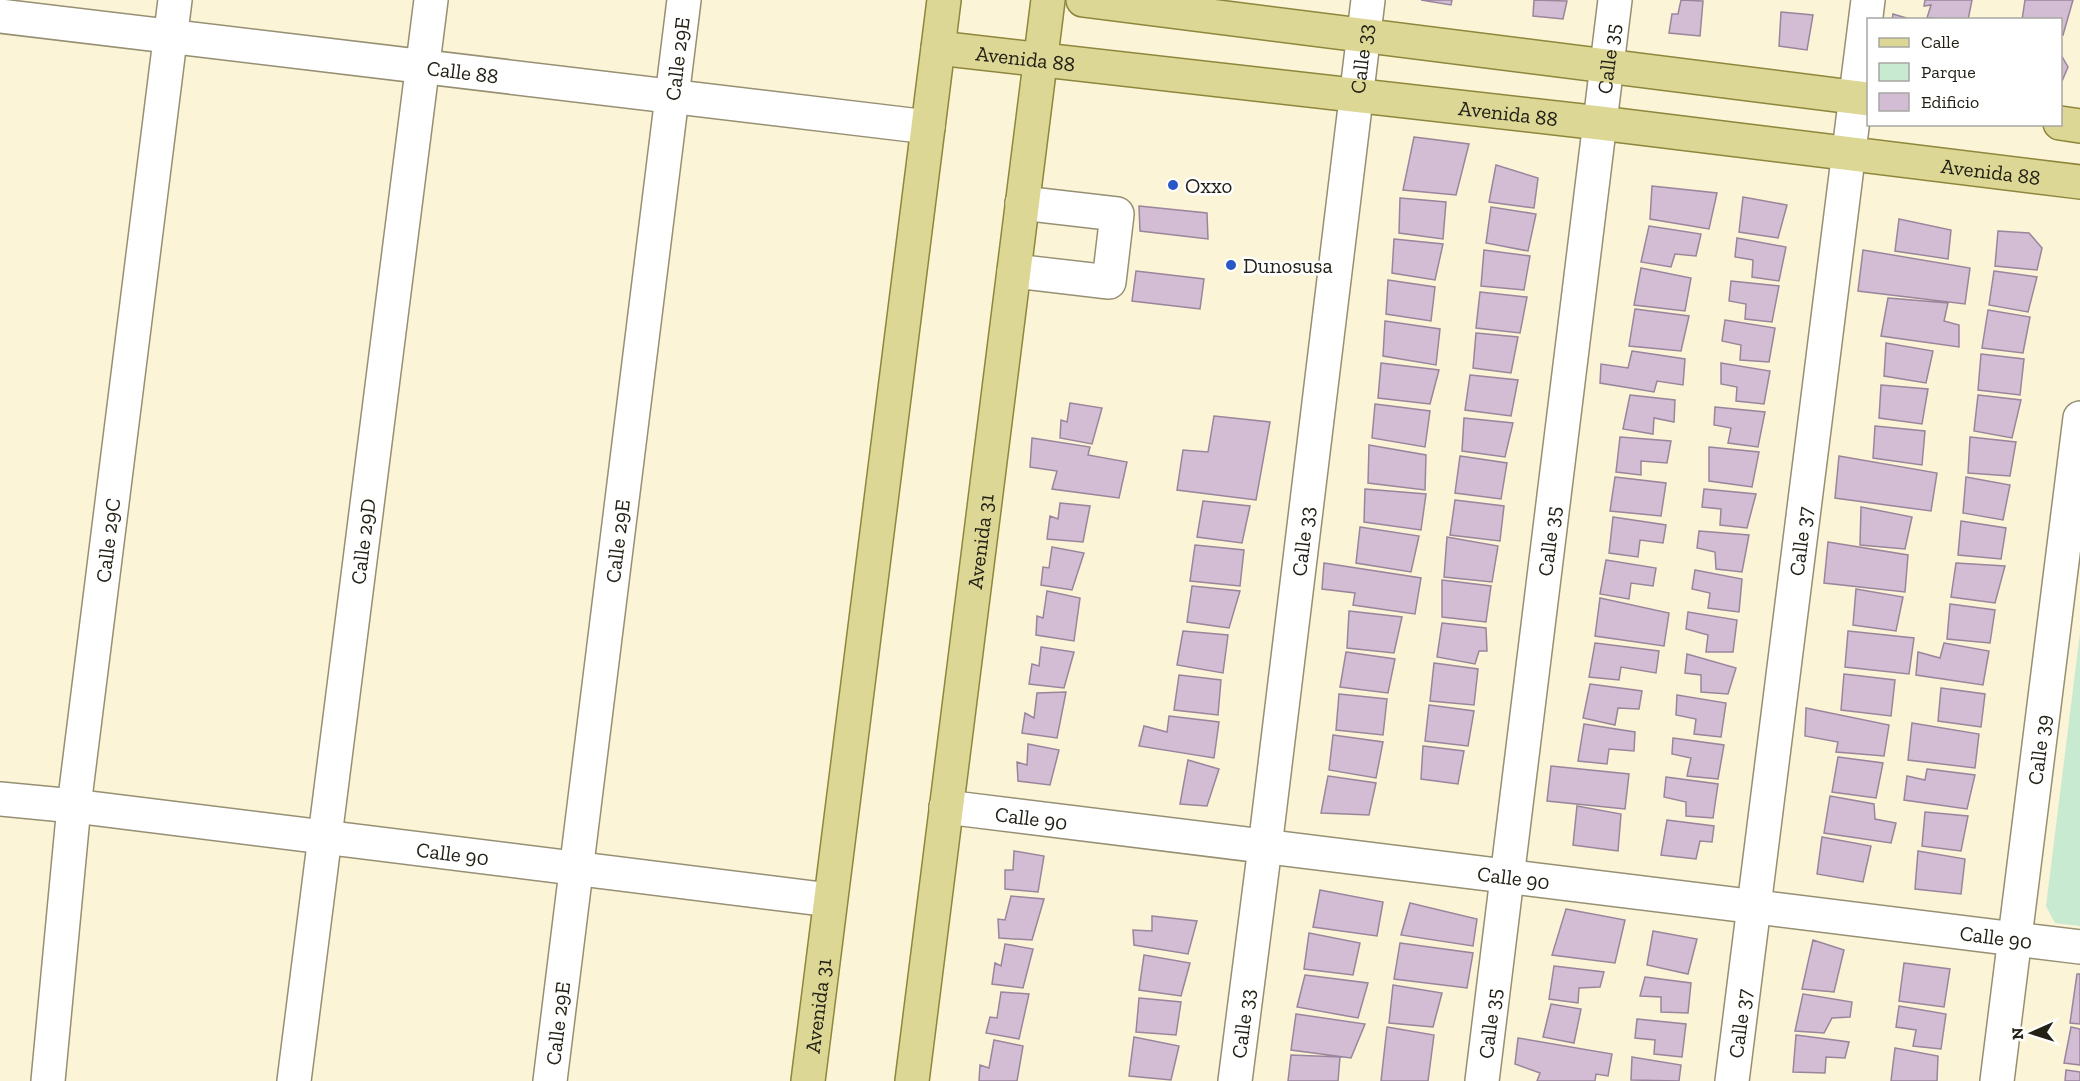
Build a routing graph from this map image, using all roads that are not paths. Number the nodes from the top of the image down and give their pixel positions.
1 (175, 0) edge
2 (431, 0) edge
3 (684, 0) edge
4 (944, 0) edge
5 (1048, 0) edge
6 (1083, 0) edge
7 (1368, 0) edge
8 (1615, 0) edge
9 (1868, 0) edge
10 (0, 16) edge
11 (170, 36) junction
12 (1364, 36) junction
13 (938, 48) junction
14 (1041, 59) junction
15 (422, 66) junction
16 (1606, 66) junction
17 (1357, 94) junction
18 (673, 97) junction
19 (1862, 98) edge
20 (1600, 123) junction
21 (2062, 123) edge
22 (2080, 126) edge
23 (928, 127) junction
24 (1848, 153) junction
25 (2080, 183) edge
26 (1022, 203) junction
27 (1014, 271) junction
28 (2080, 418) edge
29 (0, 799) edge
30 (75, 806) junction
31 (946, 807) junction
32 (324, 837) junction
33 (1265, 847) junction
34 (577, 868) junction
35 (1507, 876) junction
36 (831, 900) junction
37 (1754, 906) junction
38 (2015, 939) junction
39 (2080, 946) edge
40 (48, 1081) edge
41 (294, 1081) edge
42 (550, 1081) edge
43 (808, 1081) edge
44 (912, 1081) edge
45 (1235, 1081) edge
46 (1482, 1081) edge
47 (1732, 1081) edge
48 (1997, 1081) edge

1 - 11 street, Calle 29C
2 - 15 street, Calle 29D
3 - 18 street, Calle 29E
4 - 13 main road, Avenida 31
5 - 14 main road, Avenida 31
6 - 12 main road
7 - 12 street, Calle 33
8 - 16 street, Calle 35
9 - 19 street, Calle 37
10 - 11 street, Calle 88
11 - 15 street, Calle 88
11 - 30 street, Calle 29C
12 - 16 main road
12 - 17 street, Calle 33
13 - 14 main road, Avenida 88
13 - 23 main road, Avenida 31
14 - 17 main road, Avenida 88
14 - 26 main road, Avenida 31
15 - 18 street, Calle 88
15 - 32 street, Calle 29D
16 - 19 main road
16 - 20 street, Calle 35
17 - 20 main road, Avenida 88
17 - 33 street, Calle 33
18 - 23 street, Calle 88
18 - 34 street, Calle 29E
19 - 24 street, Calle 37
20 - 24 main road, Avenida 88
20 - 35 street, Calle 35
21 - 22 main road
23 - 36 main road, Avenida 31
24 - 25 main road, Avenida 88
24 - 37 street, Calle 37
26 - 27 main road, Avenida 31
26 - 27 street
27 - 31 main road, Avenida 31
28 - 38 street, Calle 39
29 - 30 street, Calle 90
30 - 32 street, Calle 90
30 - 40 street, Calle 29C
31 - 33 street, Calle 90
31 - 44 main road, Avenida 31
32 - 34 street, Calle 90
32 - 41 street, Calle 29D
33 - 35 street, Calle 90
33 - 45 street, Calle 33
34 - 36 street, Calle 90
34 - 42 street, Calle 29E
35 - 37 street, Calle 90
35 - 46 street, Calle 35
36 - 43 main road, Avenida 31
37 - 38 street, Calle 90
37 - 47 street, Calle 37
38 - 39 street, Calle 90
38 - 48 street, Calle 39

